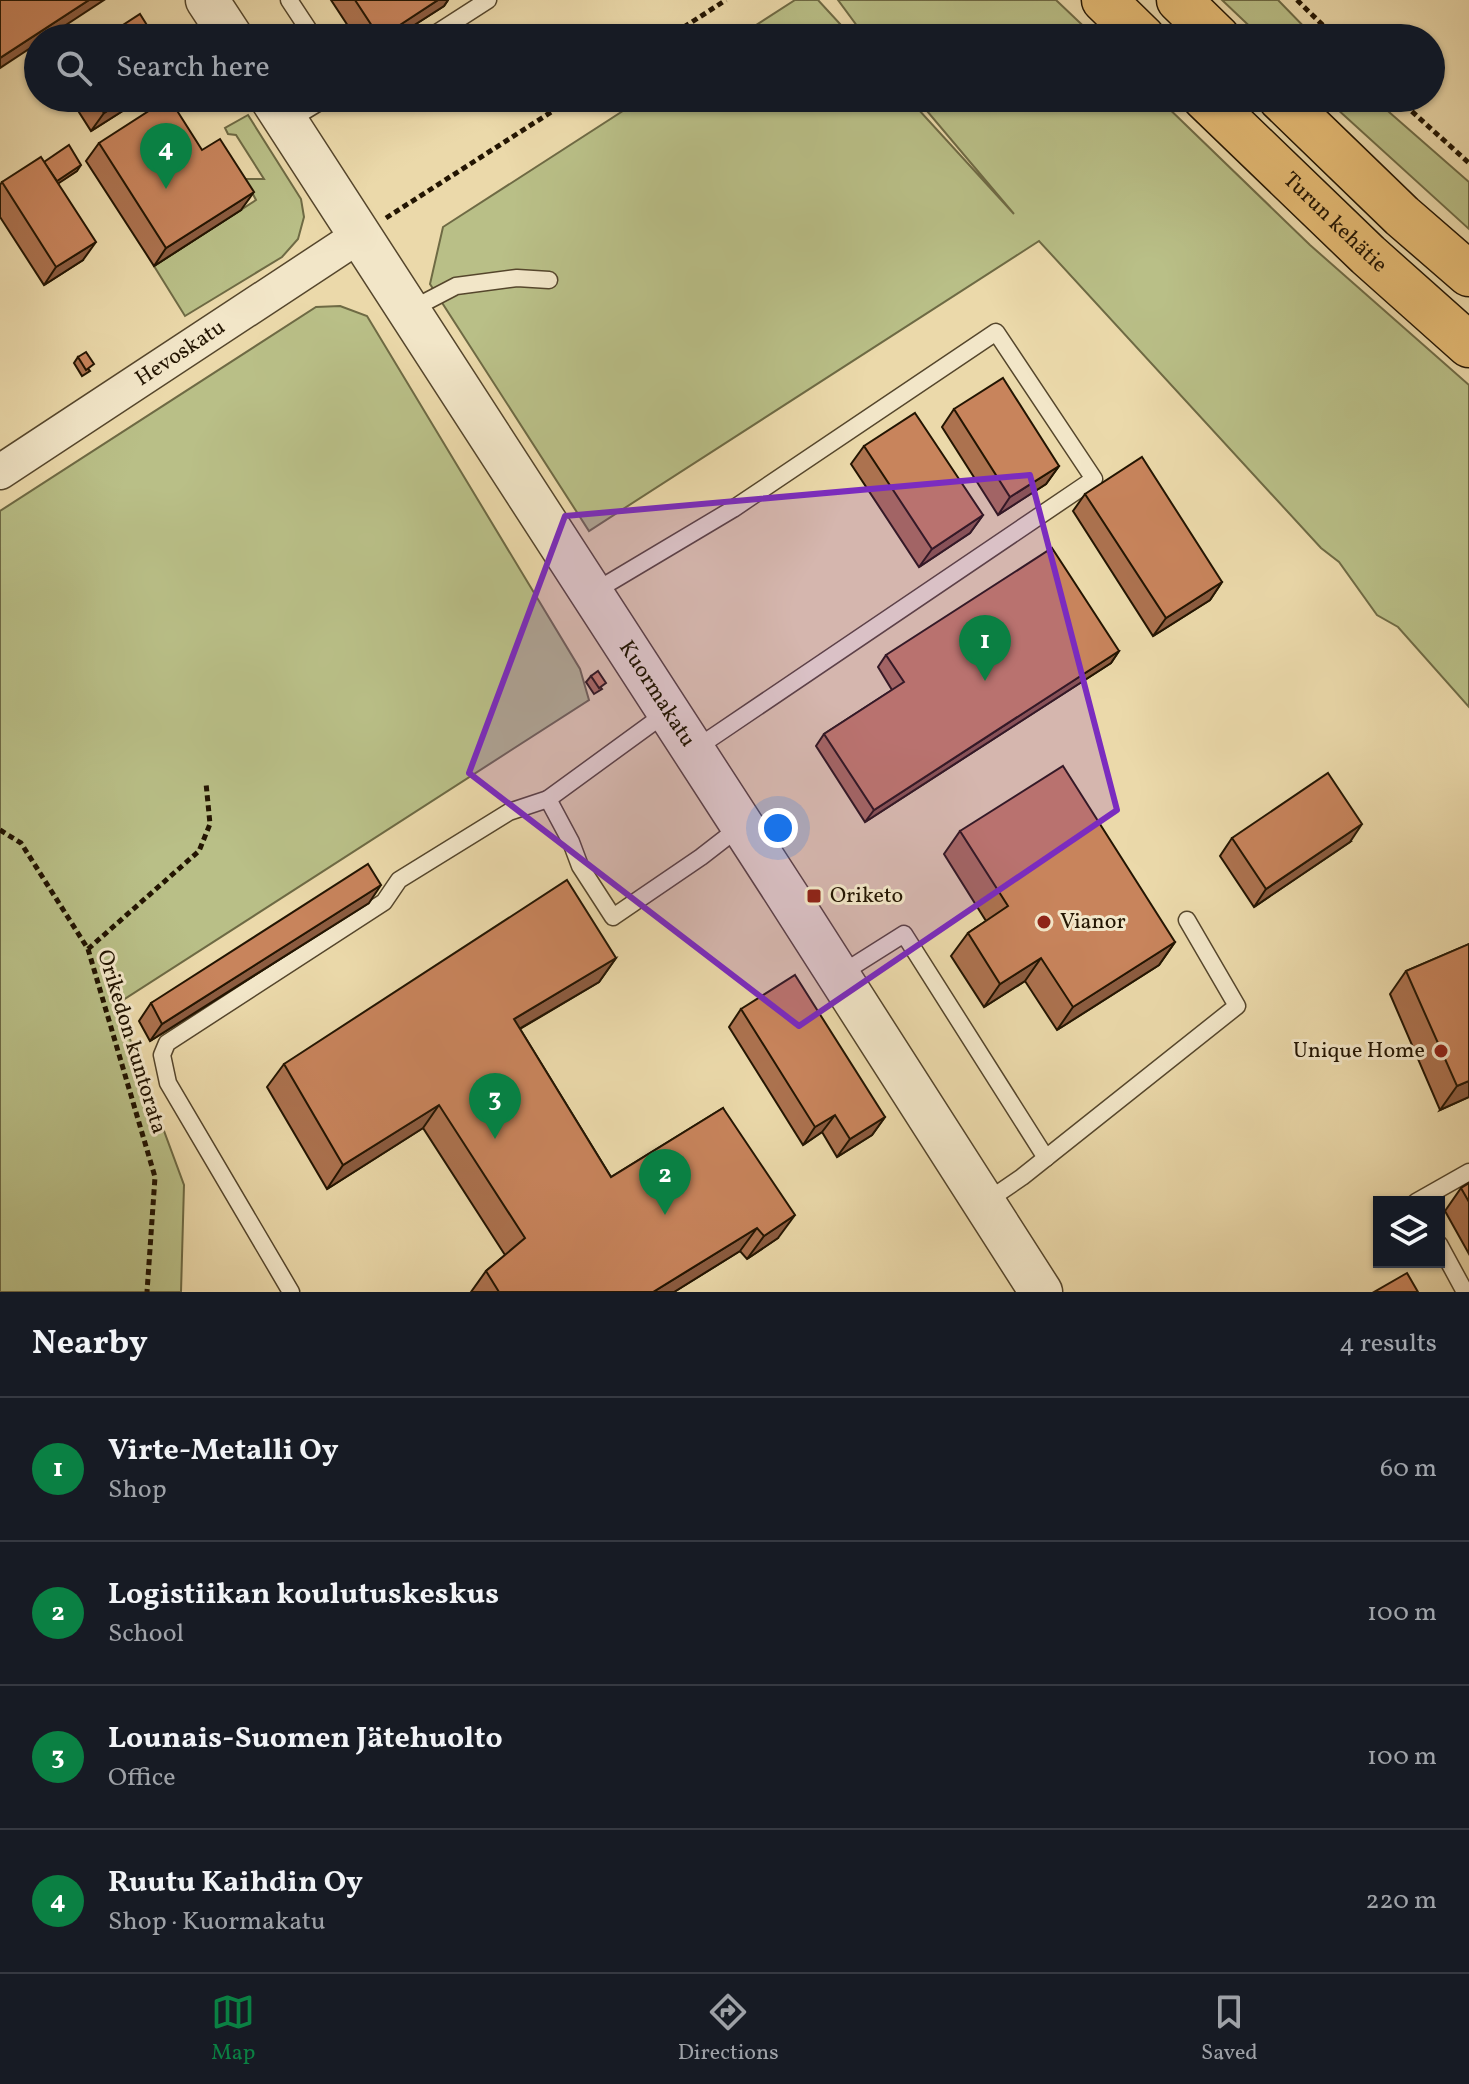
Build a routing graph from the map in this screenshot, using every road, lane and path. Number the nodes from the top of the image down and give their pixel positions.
1 (207, 0) edge
2 (289, 0) edge
3 (488, 0) edge
4 (726, 0) edge
5 (1104, 0) edge
6 (1179, 0) edge
7 (1297, 0) edge
8 (223, 24) edge
9 (305, 24) edge
10 (451, 24) edge
11 (689, 24) edge
12 (1129, 24) edge
13 (1204, 24) edge
14 (1322, 24) edge
15 (279, 112) edge
16 (551, 112) edge
17 (1220, 112) edge
18 (1294, 112) edge
19 (1413, 112) edge
20 (1469, 163) edge
21 (360, 235) junction
22 (1469, 274) edge
23 (549, 280) dead end
24 (409, 311) junction
25 (1469, 345) edge
26 (0, 472) edge
27 (592, 593) junction
28 (668, 712) junction
29 (693, 750) junction
30 (206, 783) dead end
31 (548, 799) junction
32 (742, 825) junction
33 (0, 830) edge
34 (1187, 920) dead end
35 (88, 949) junction
36 (839, 975) junction
37 (1046, 1158) junction
38 (1469, 1172) edge
39 (1427, 1196) edge
40 (984, 1203) junction
41 (1445, 1255) edge
42 (147, 1292) edge
43 (291, 1292) edge
44 (1041, 1292) edge
45 (1465, 1292) edge

1 - 8 street
2 - 9 lane
3 - 10 lane
4 - 11 path
5 - 12 highway
6 - 13 highway
7 - 14 path
15 - 21 street, Kuormakatu
16 - 21 path
17 - 25 highway, Turun kehätie
18 - 22 highway
19 - 20 path
21 - 24 street, Kuormakatu
21 - 26 street, Hevoskatu
23 - 24 lane
24 - 27 street, Kuormakatu
27 - 28 street, Kuormakatu
27 - 29 lane
28 - 29 street, Kuormakatu
28 - 31 lane
29 - 32 street, Kuormakatu
30 - 35 path
31 - 32 lane
31 - 43 lane
32 - 36 street, Kuormakatu
33 - 35 path, Orikedon kuntorata
34 - 37 lane
35 - 42 path, Orikedon kuntorata
36 - 37 lane
36 - 40 street, Kuormakatu
37 - 40 lane
38 - 39 lane
40 - 44 street, Kuormakatu
41 - 45 lane

